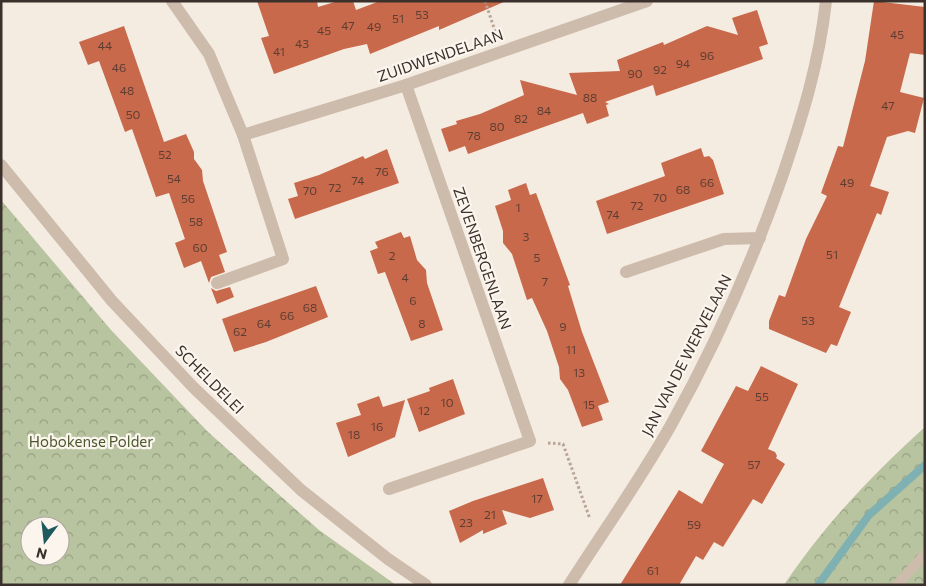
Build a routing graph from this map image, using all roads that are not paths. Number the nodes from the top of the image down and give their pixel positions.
1 (172, 1) edge
2 (647, 1) edge
3 (826, 1) edge
4 (406, 85) junction
5 (243, 135) junction
6 (1, 165) edge
7 (760, 238) junction
8 (626, 272) dead end
9 (217, 283) dead end
10 (389, 489) dead end
11 (925, 554) edge
12 (426, 585) edge
13 (569, 585) edge
14 (897, 585) edge

1 - 5 street
2 - 4 street, ZUIDWENDELAAN
3 - 7 street, JAN VAN DE WERVELAAN
4 - 5 street, ZUIDWENDELAAN
4 - 10 street, ZEVENBERGENLAAN
5 - 9 street
6 - 12 street, SCHELDELEI
7 - 8 street
7 - 13 street, JAN VAN DE WERVELAAN
11 - 14 lane

